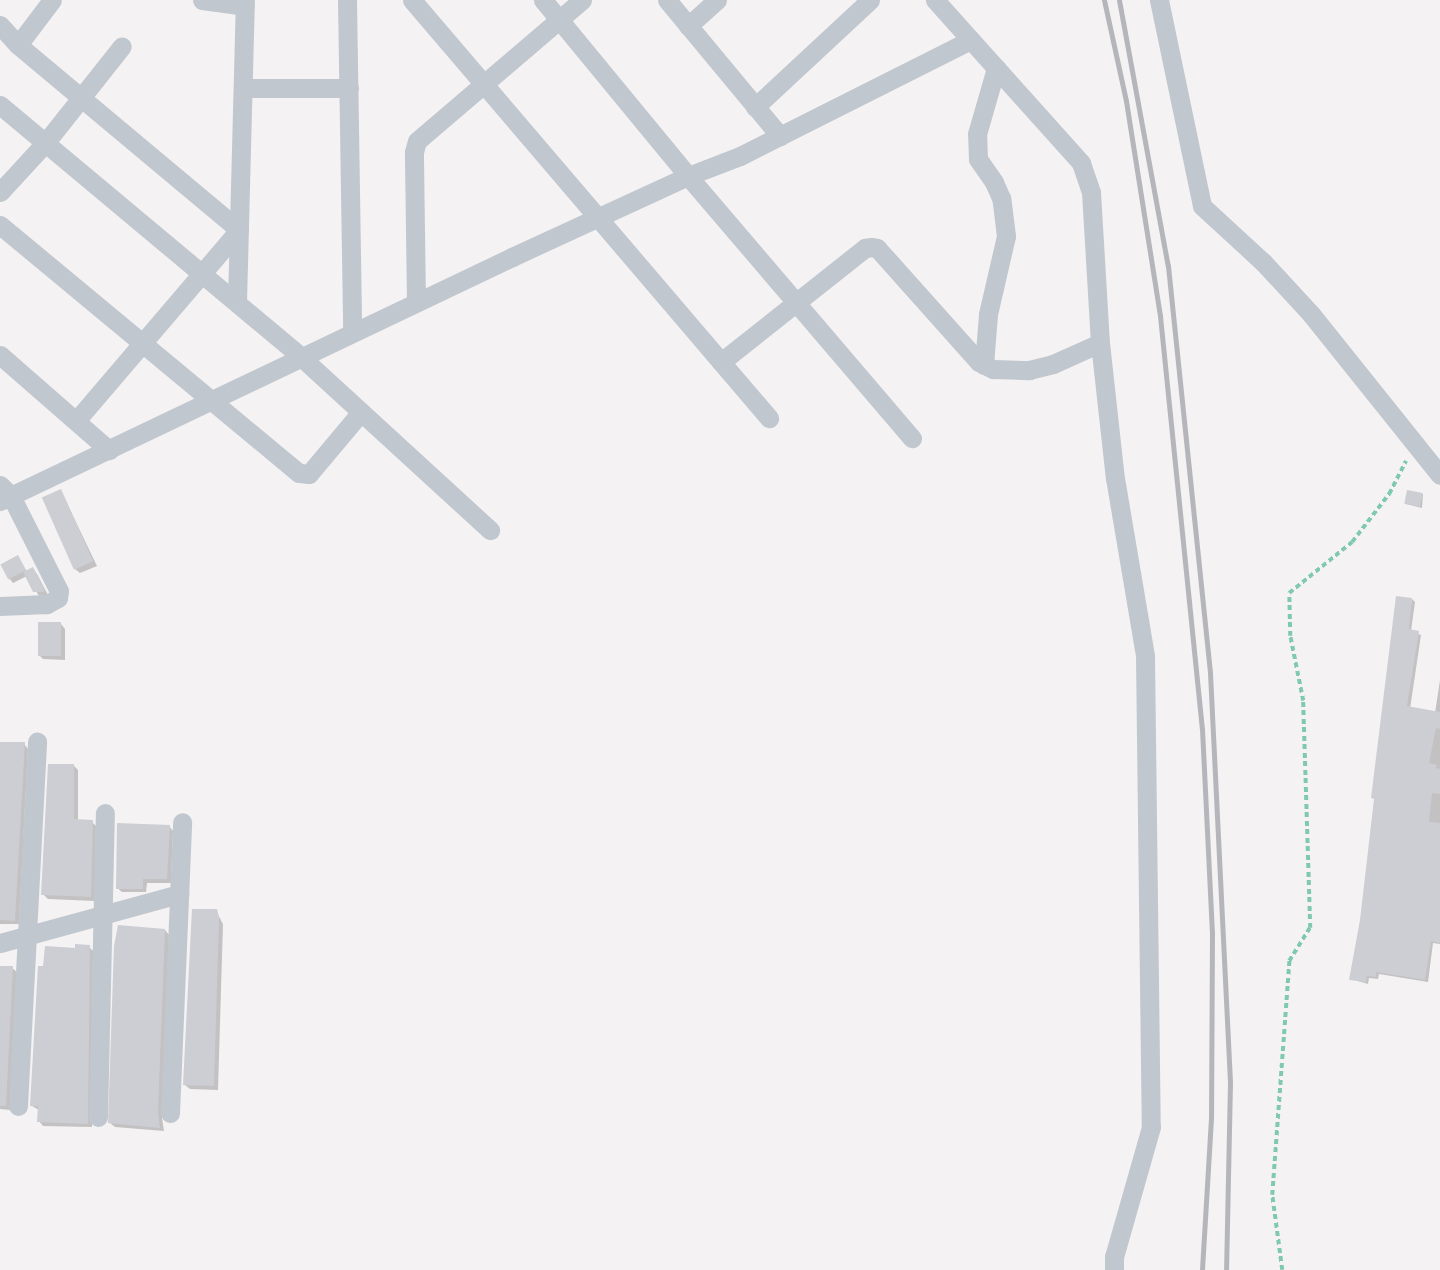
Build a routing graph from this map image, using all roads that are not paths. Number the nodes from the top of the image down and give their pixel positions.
1 (52, 0) edge
2 (202, 0) edge
3 (347, 0) edge
4 (412, 0) edge
5 (543, 0) edge
6 (582, 0) edge
7 (667, 0) edge
8 (717, 0) edge
9 (870, 0) edge
10 (935, 0) edge
11 (1159, 0) edge
12 (245, 3) edge
13 (560, 20) junction
14 (0, 25) edge
15 (688, 26) junction
16 (971, 40) junction
17 (18, 45) junction
18 (122, 46) dead end
19 (996, 68) junction
20 (486, 84) junction
21 (243, 88) junction
22 (349, 88) junction
23 (81, 98) junction
24 (0, 105) edge
25 (755, 107) junction
26 (780, 136) junction
27 (46, 142) junction
28 (688, 176) junction
29 (0, 192) edge
30 (599, 218) junction
31 (0, 225) edge
32 (239, 230) junction
33 (202, 272) junction
34 (237, 302) junction
35 (416, 302) junction
36 (795, 302) junction
37 (352, 331) junction
38 (144, 342) junction
39 (1100, 343) junction
40 (0, 355) edge
41 (300, 356) junction
42 (721, 362) junction
43 (984, 365) junction
44 (212, 399) junction
45 (361, 412) junction
46 (769, 418) dead end
47 (76, 421) junction
48 (912, 438) dead end
49 (109, 450) junction
50 (1440, 475) edge
51 (4, 494) edge
52 (490, 530) dead end
53 (0, 606) edge
54 (37, 741) dead end
55 (104, 813) dead end
56 (182, 822) dead end
57 (179, 894) junction
58 (104, 916) junction
59 (29, 935) junction
60 (0, 943) edge
61 (18, 1106) dead end
62 (170, 1113) dead end
63 (98, 1117) dead end
64 (1114, 1270) edge

1 - 17 street
2 - 12 street
3 - 22 street
4 - 20 street
5 - 13 street
6 - 13 street
7 - 15 street
8 - 15 street
9 - 25 street
10 - 16 street
11 - 50 street
12 - 21 street
13 - 20 street
13 - 28 street
14 - 17 street
15 - 25 street
16 - 19 street
16 - 26 street
17 - 23 street
18 - 23 street
19 - 39 street
19 - 43 street
20 - 30 street
20 - 35 street
21 - 22 street
21 - 32 street
22 - 37 street
23 - 27 street
23 - 32 street
24 - 27 street
25 - 26 street
26 - 28 street
27 - 29 street
27 - 33 street
28 - 30 street
28 - 36 street
30 - 35 street
30 - 42 street
31 - 38 street
32 - 33 street
32 - 34 street
33 - 34 street
33 - 38 street
34 - 41 street
35 - 37 street
36 - 42 street
36 - 43 street
36 - 48 street
37 - 41 street
38 - 44 street
38 - 47 street
39 - 43 street
39 - 64 street
40 - 47 street
41 - 44 street
41 - 45 street
42 - 46 street
44 - 45 street
44 - 49 street
45 - 52 street
47 - 49 street
49 - 51 street
51 - 53 street
54 - 59 street
55 - 58 street
56 - 57 street
57 - 58 street
57 - 62 street
58 - 59 street
58 - 63 street
59 - 60 street
59 - 61 street

